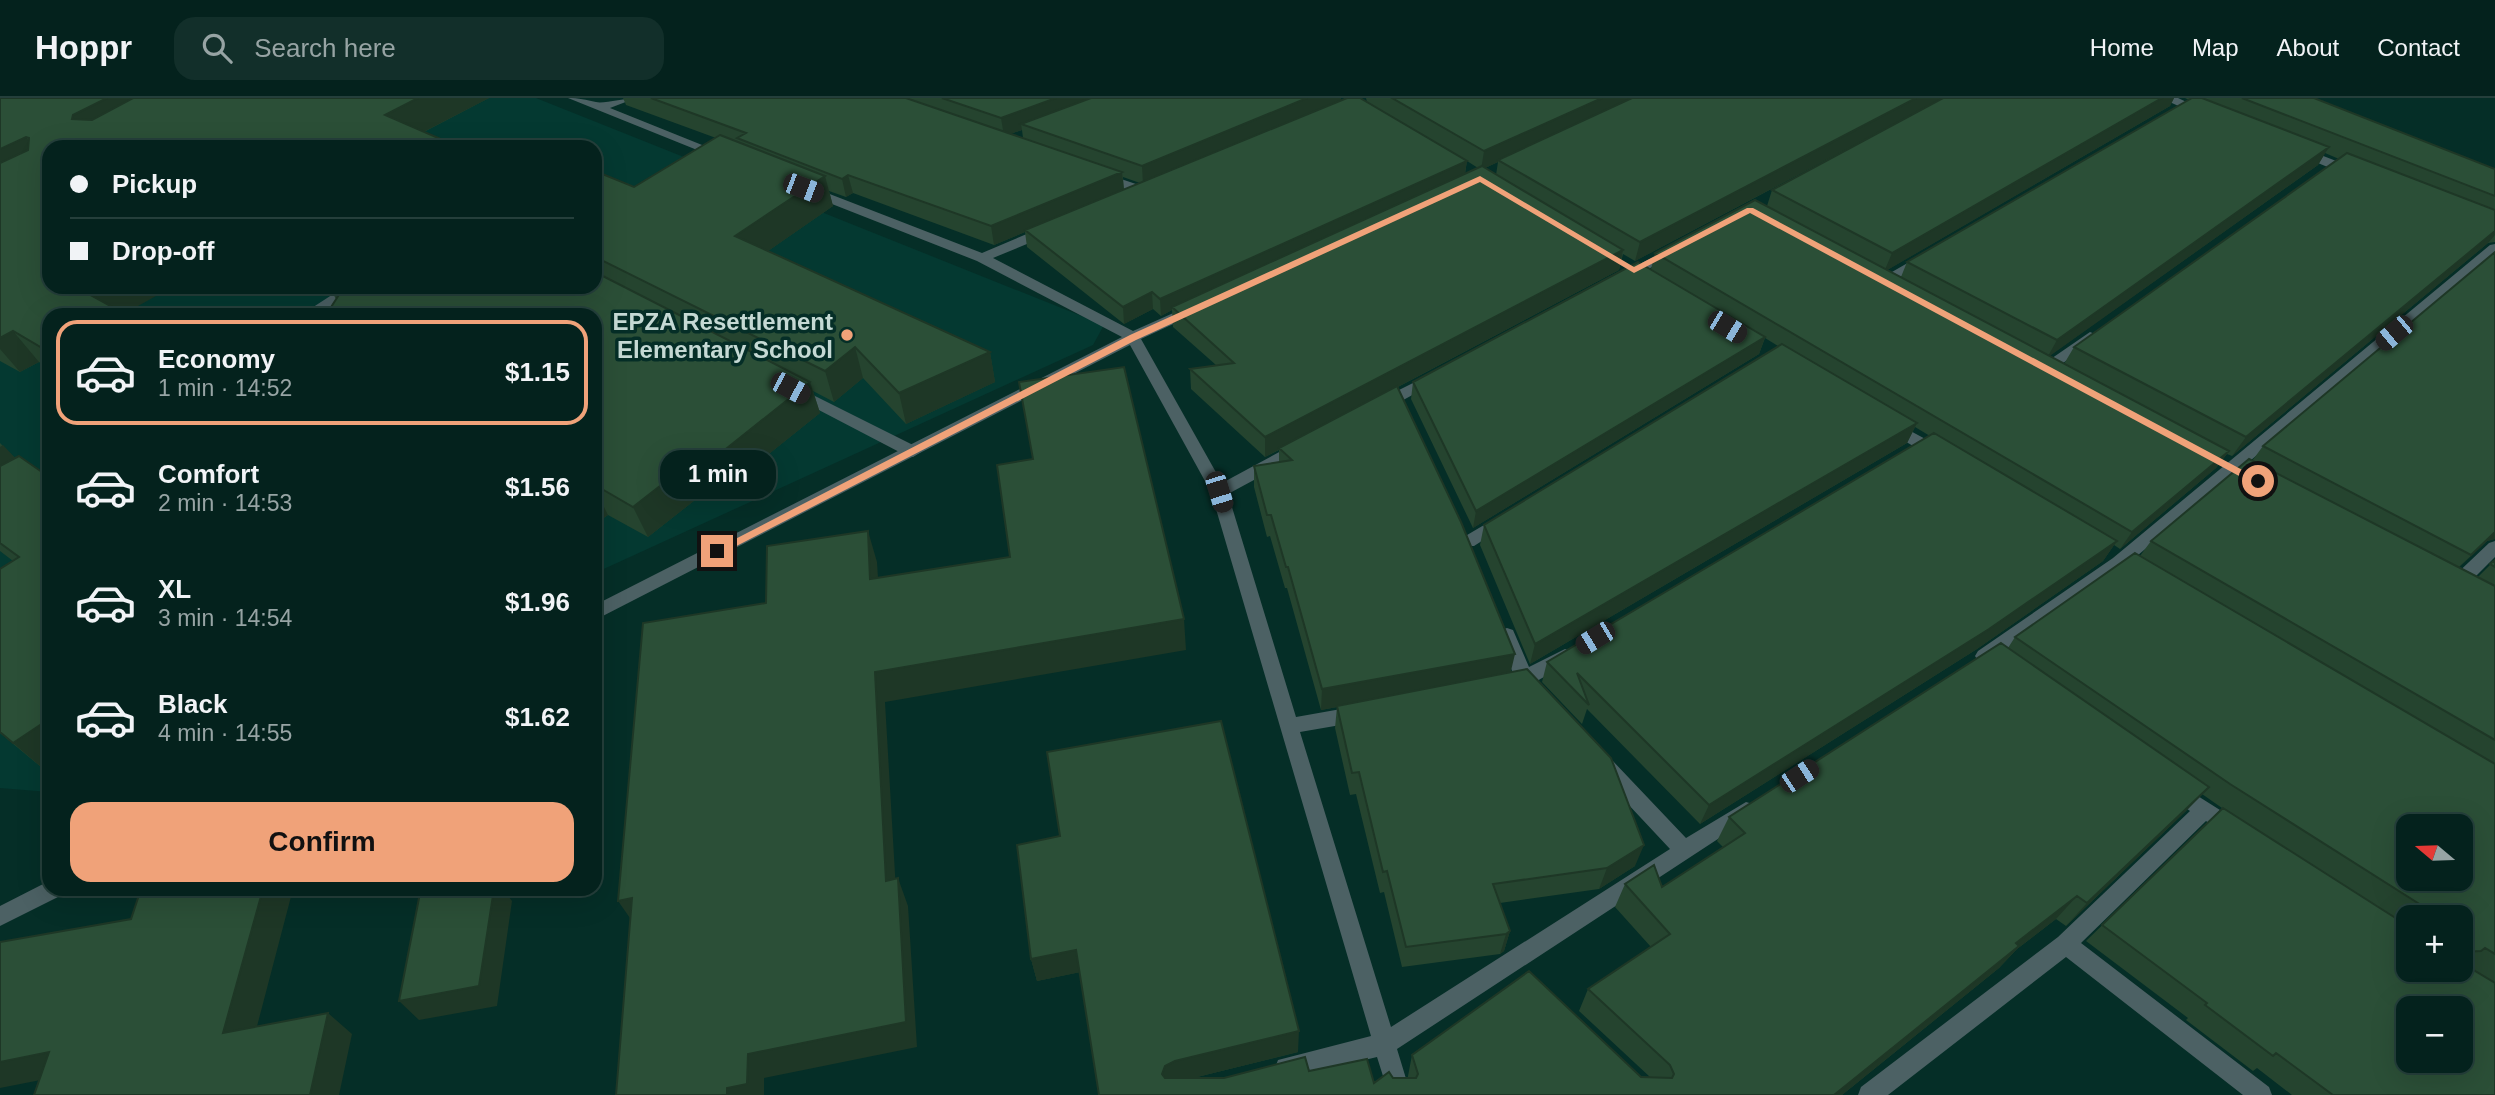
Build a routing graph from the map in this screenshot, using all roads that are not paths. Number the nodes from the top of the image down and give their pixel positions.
1 (574, 98) edge
2 (630, 98) edge
3 (2167, 98) edge
4 (599, 107) junction
5 (2209, 115) edge
6 (2283, 144) edge
7 (740, 163) edge
8 (1091, 173) edge
9 (2370, 179) edge
10 (791, 183) edge
11 (1116, 201) edge
12 (1055, 227) edge
13 (1692, 240) edge
14 (2495, 248) edge
15 (1933, 252) edge
16 (982, 258) junction
17 (1885, 280) edge
18 (1611, 283) edge
19 (342, 294) edge
20 (1207, 303) edge
21 (320, 308) edge
22 (2102, 329) edge
23 (1133, 338) junction
24 (2047, 368) edge
25 (1446, 370) edge
26 (778, 382) edge
27 (1363, 415) edge
28 (1877, 416) edge
29 (1315, 440) edge
30 (1923, 444) junction
31 (912, 452) junction
32 (1899, 458) edge
33 (1957, 465) edge
34 (42, 479) edge
35 (1219, 492) junction
36 (0, 505) edge
37 (1515, 513) edge
38 (1468, 542) edge
39 (2495, 547) edge
40 (2454, 586) edge
41 (602, 609) edge
42 (1499, 617) edge
43 (1584, 645) edge
44 (2006, 671) edge
45 (1525, 680) junction
46 (1494, 689) edge
47 (1544, 700) edge
48 (1371, 711) edge
49 (1289, 726) junction
50 (1591, 750) edge
51 (2160, 779) edge
52 (1765, 798) edge
53 (2204, 810) junction
54 (2249, 839) edge
55 (1684, 850) junction
56 (42, 895) edge
57 (0, 916) edge
58 (2066, 944) junction
59 (1507, 962) junction
60 (1527, 981) edge
61 (1385, 1044) junction
62 (1268, 1073) edge
63 (1400, 1095) edge
64 (1869, 1095) edge
65 (2261, 1095) edge

1 - 4 street
2 - 4 street
3 - 5 street
4 - 7 street
6 - 9 street
8 - 11 street
10 - 16 street
12 - 16 street
13 - 18 street
14 - 44 street
15 - 17 street
16 - 23 street
19 - 21 street
20 - 23 street
22 - 24 street
23 - 31 street
23 - 35 street
25 - 27 street
26 - 31 street
28 - 30 street
29 - 35 street
30 - 32 street
30 - 33 street
31 - 41 street
34 - 36 street
35 - 49 street
37 - 38 street
39 - 40 street
42 - 45 street
43 - 45 street
45 - 46 street
45 - 47 street
48 - 49 street
49 - 61 street
50 - 55 street
51 - 53 street
52 - 55 street
53 - 54 street
53 - 58 street
55 - 59 street
56 - 57 street
58 - 64 street
58 - 65 street
59 - 60 street
59 - 61 street
61 - 62 street
61 - 63 street

